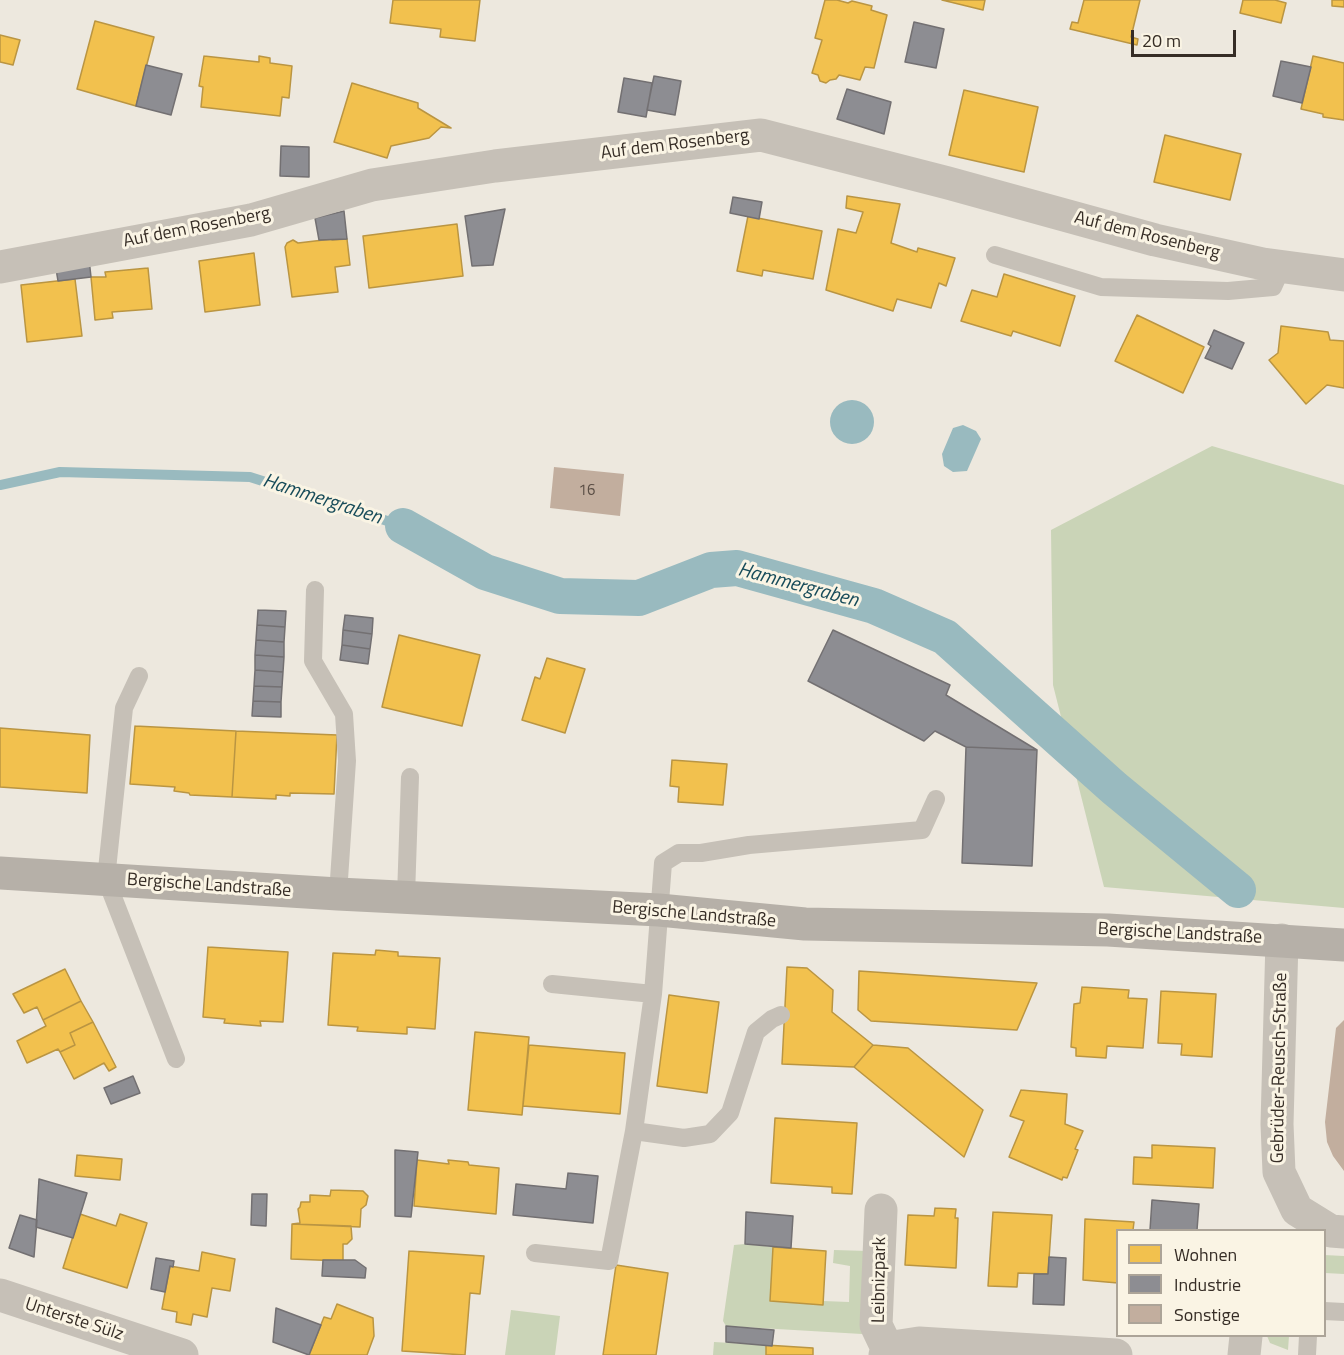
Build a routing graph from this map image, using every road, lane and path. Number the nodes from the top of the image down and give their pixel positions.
1 (995, 255) dead end
2 (0, 267) edge
3 (1282, 267) junction
4 (1344, 275) edge
5 (315, 590) dead end
6 (139, 676) dead end
7 (410, 777) dead end
8 (936, 799) dead end
9 (0, 873) edge
10 (106, 879) junction
11 (338, 894) junction
12 (406, 897) junction
13 (659, 910) junction
14 (1282, 940) junction
15 (1344, 945) edge
16 (552, 984) dead end
17 (653, 994) junction
18 (781, 1016) dead end
19 (176, 1059) dead end
20 (634, 1131) junction
21 (881, 1210) dead end
22 (1288, 1220) edge
23 (1323, 1229) edge
24 (1326, 1230) edge
25 (1344, 1232) edge
26 (535, 1253) dead end
27 (0, 1296) edge
28 (1326, 1311) edge
29 (1344, 1312) edge
30 (1246, 1337) edge
31 (1308, 1337) edge
32 (886, 1352) edge
33 (182, 1355) edge
34 (1116, 1355) edge
35 (1244, 1355) edge
36 (1306, 1355) edge

1 - 3 lane
2 - 3 street, Auf dem Rosenberg
3 - 4 street, Auf dem Rosenberg
5 - 11 lane
6 - 10 lane
7 - 12 lane
8 - 13 lane
9 - 10 main road, Bergische Landstraße
10 - 11 main road, Bergische Landstraße
10 - 19 lane, Bergische Landstraße
11 - 12 main road, Bergische Landstraße
12 - 13 main road, Bergische Landstraße
13 - 14 main road, Bergische Landstraße
13 - 17 lane
14 - 15 main road, Bergische Landstraße
14 - 22 street, Gebrüder-Reusch-Straße
16 - 17 lane
17 - 20 lane
18 - 20 lane
20 - 26 lane
21 - 32 street, Leibnizpark
22 - 23 street, Gebrüder-Reusch-Straße
24 - 25 street, Gebrüder-Reusch-Straße
27 - 33 street, Unterste Sülz
28 - 29 lane
30 - 35 street
31 - 36 lane
32 - 34 street, Leibnizpark

